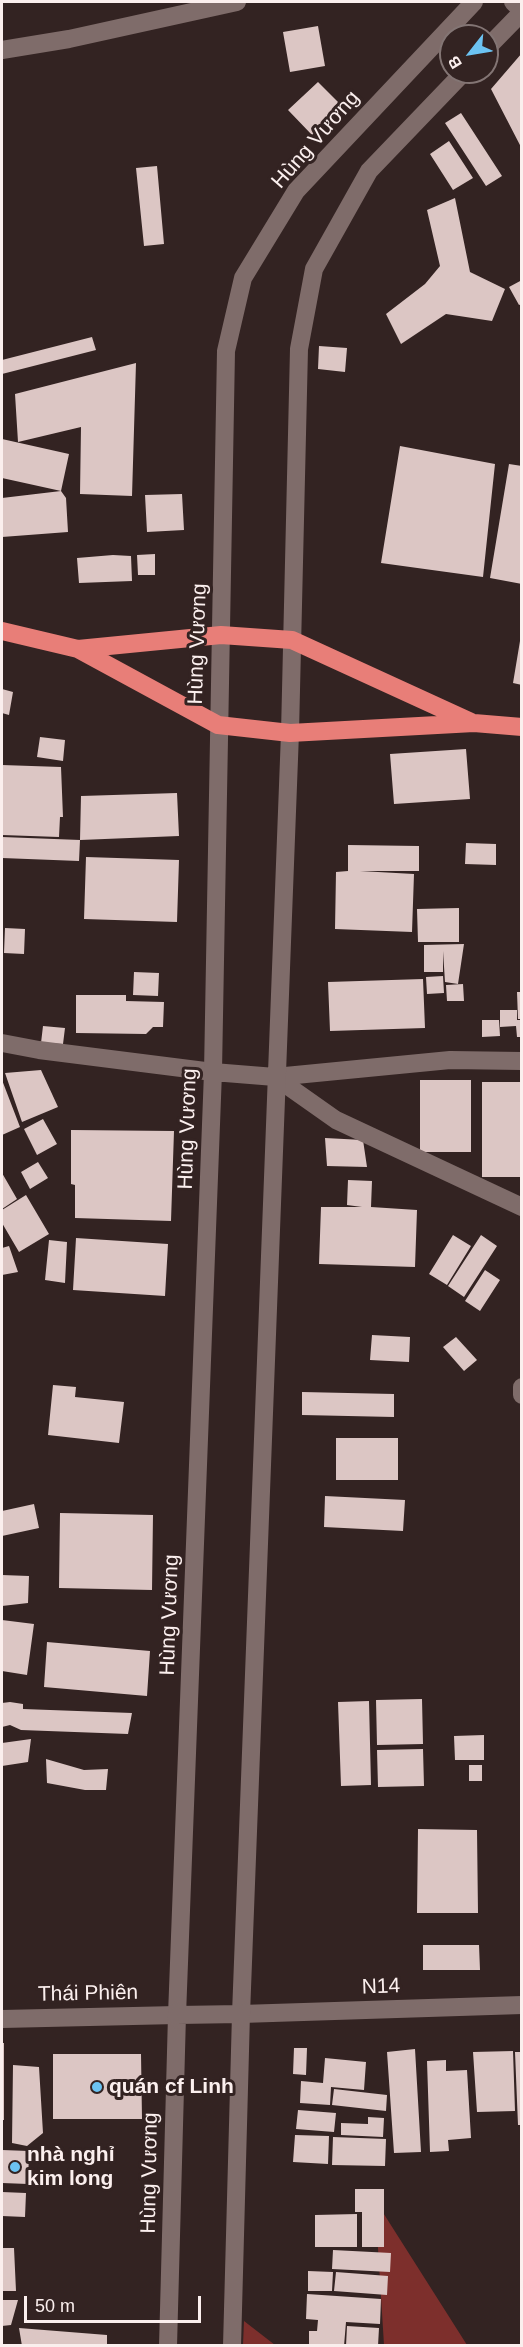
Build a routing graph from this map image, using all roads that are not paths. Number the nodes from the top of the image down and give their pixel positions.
1 (237, 2) edge
2 (474, 2) edge
3 (513, 2) edge
4 (522, 11) edge
5 (499, 35) edge
6 (2, 50) edge
7 (452, 84) edge
8 (2, 630) edge
9 (221, 635) junction
10 (292, 640) junction
11 (78, 650) junction
12 (474, 723) junction
13 (218, 724) junction
14 (522, 727) edge
15 (290, 733) junction
16 (2, 1043) edge
17 (522, 1061) edge
18 (213, 1072) junction
19 (275, 1077) junction
20 (522, 1207) edge
21 (522, 1387) edge
22 (522, 1395) edge
23 (522, 2006) edge
24 (241, 2014) junction
25 (177, 2015) junction
26 (2, 2019) edge
27 (168, 2346) edge
28 (232, 2346) edge

1 - 6 main road
2 - 9 main road, Hùng Vương
3 - 4 main road
4 - 5 main road
7 - 10 main road
8 - 11 highway
9 - 10 highway
9 - 11 highway
9 - 13 main road, Hùng Vương
10 - 12 highway
10 - 15 main road
11 - 13 highway
12 - 14 highway
12 - 15 highway
13 - 15 highway
13 - 18 main road, Hùng Vương
15 - 19 main road
16 - 18 main road
17 - 19 main road
18 - 19 main road
18 - 25 main road, Hùng Vương
19 - 20 main road
19 - 24 main road
21 - 22 main road
23 - 24 main road, N14
24 - 25 main road, N14
24 - 28 main road
25 - 26 main road, Thái Phiên
25 - 27 main road, Hùng Vương

